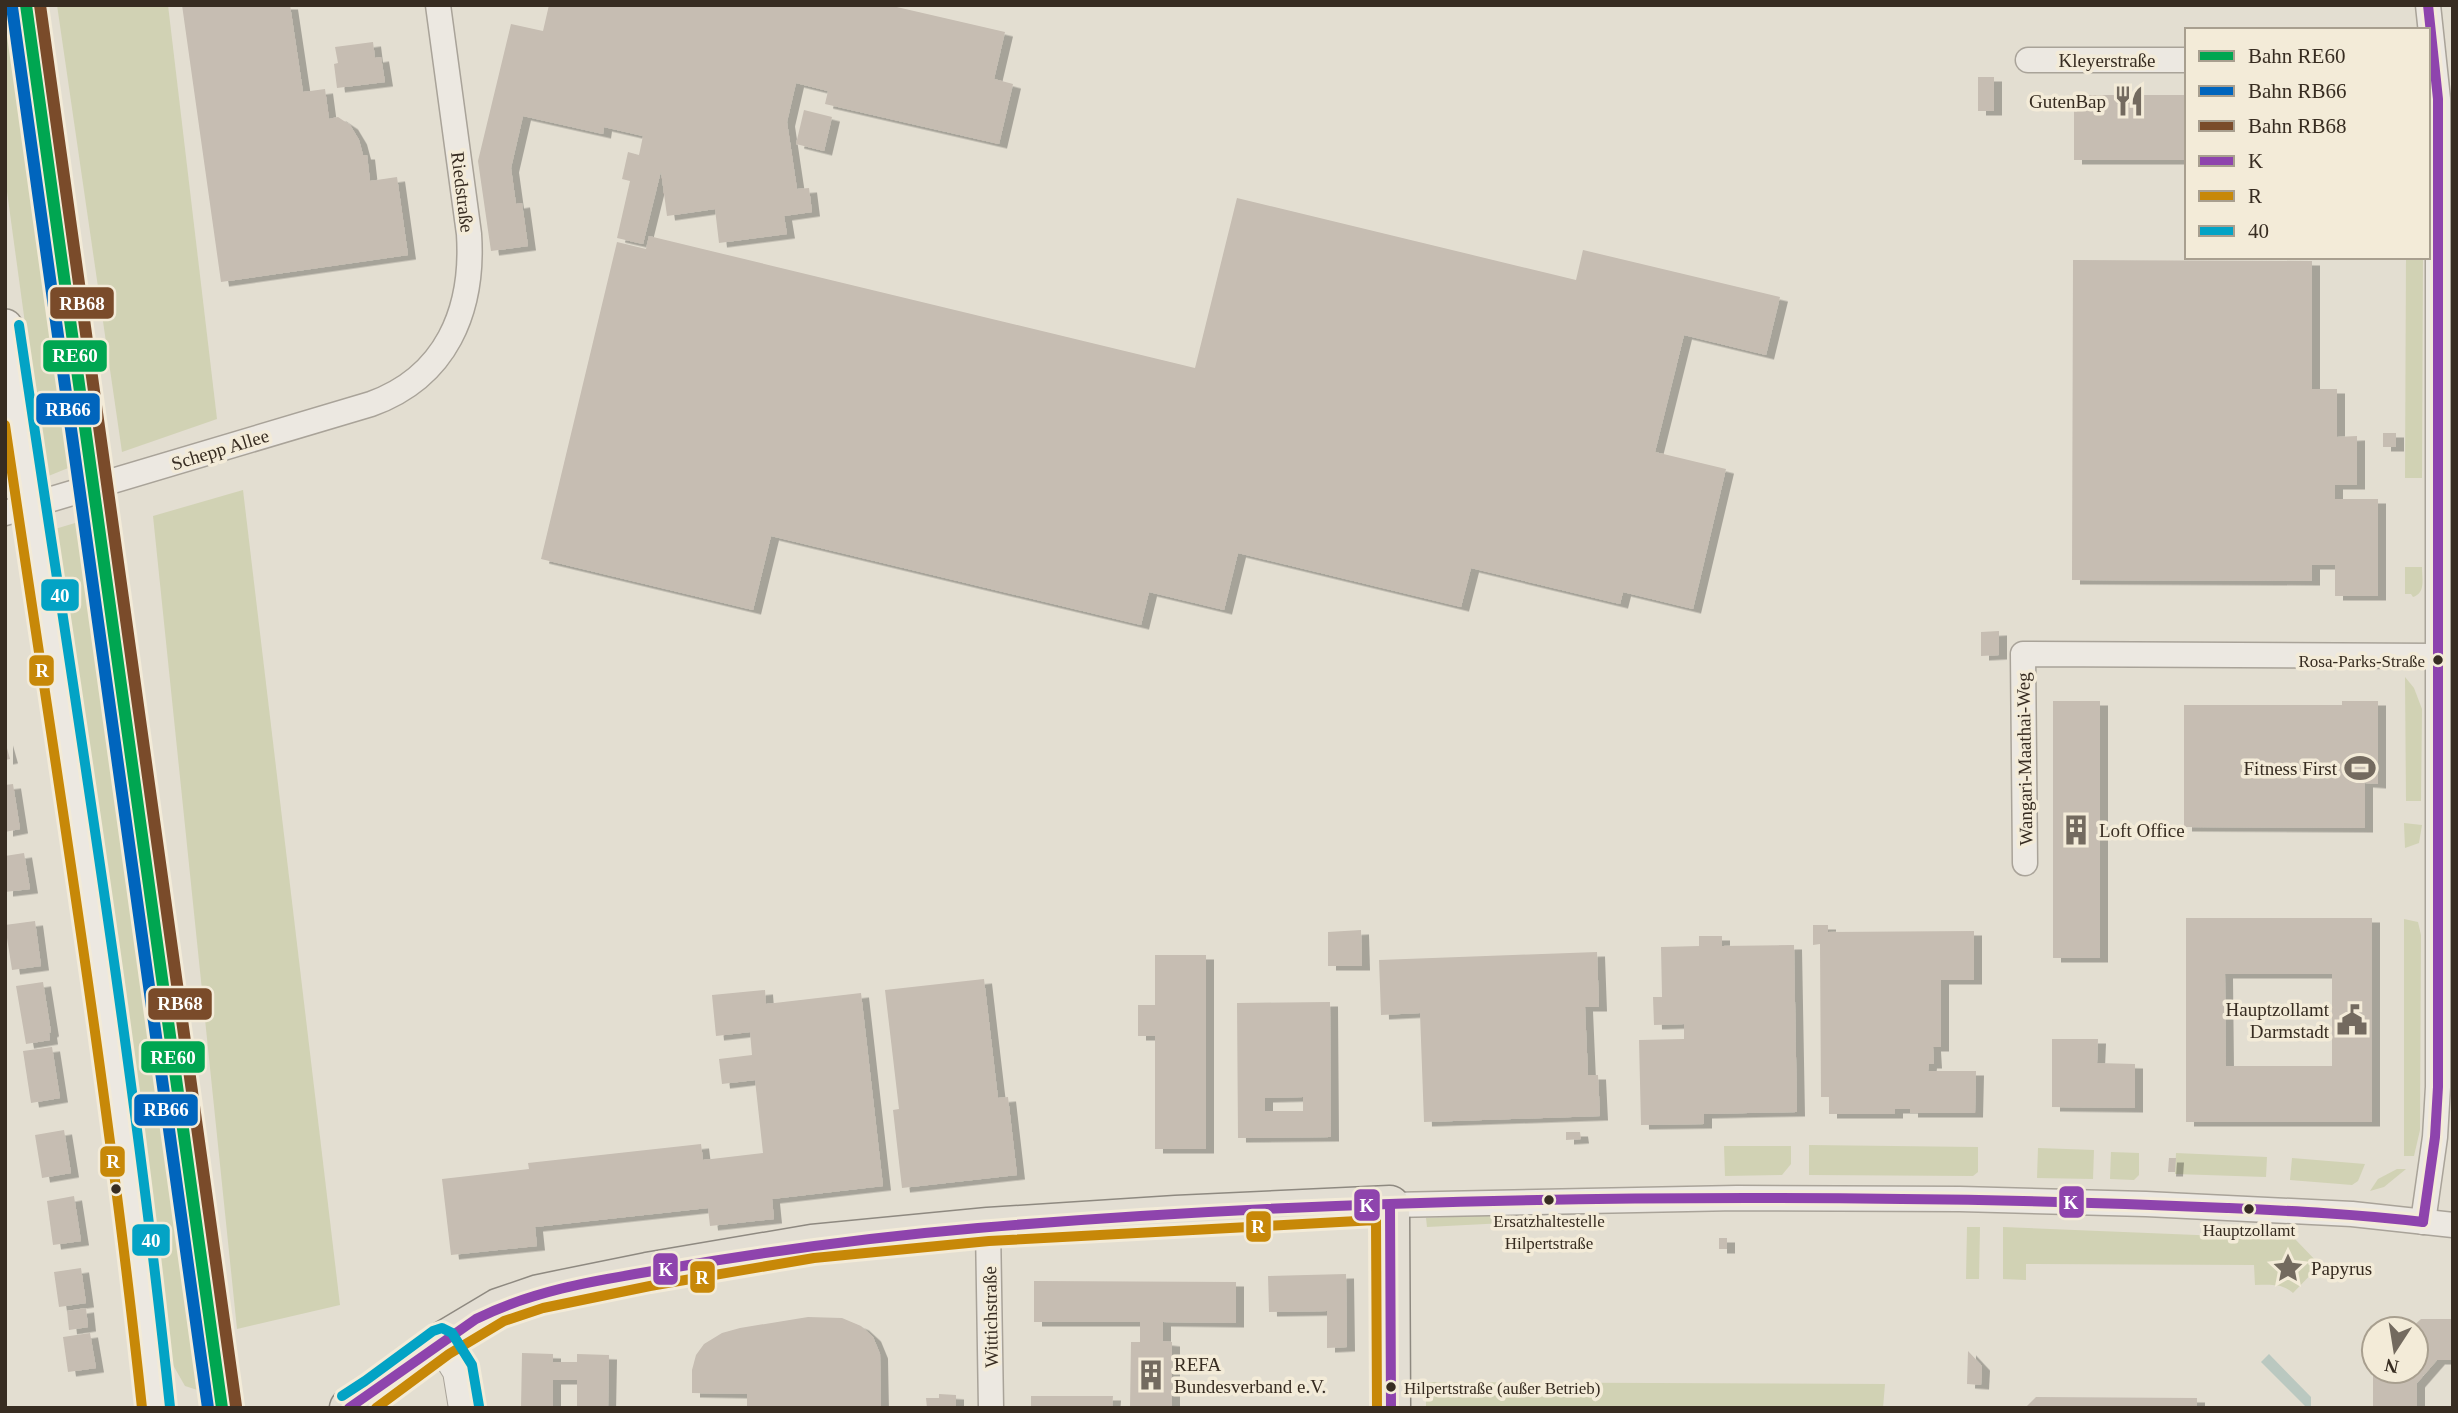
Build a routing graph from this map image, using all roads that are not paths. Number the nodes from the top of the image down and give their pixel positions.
1 (439, 5) edge
2 (2428, 5) edge
3 (2028, 60) dead end
4 (2185, 60) edge
5 (2439, 61) edge
6 (5, 327) edge
7 (427, 370) joint
8 (13, 502) edge
9 (2438, 656) junction
10 (2025, 863) dead end
11 (1390, 1205) junction
12 (2423, 1222) junction
13 (2453, 1225) edge
14 (988, 1227) junction
15 (431, 1349) junction
16 (135, 1408) edge
17 (156, 1408) edge
18 (349, 1408) edge
19 (458, 1408) edge
20 (466, 1408) edge
21 (991, 1408) edge
22 (1391, 1408) edge

1 - 7 street, Riedstraße
2 - 5 street
3 - 4 street, Kleyerstraße
5 - 9 street
6 - 8 main road
7 - 8 street, Schepp Allee
8 - 16 main road
8 - 17 main road
9 - 10 street, Wangari-Maathai-Weg
9 - 12 street
11 - 12 street
11 - 14 main road
11 - 22 main road
12 - 13 street
14 - 15 main road
14 - 21 street, Wittichstraße
15 - 18 main road
15 - 19 street
15 - 20 street

